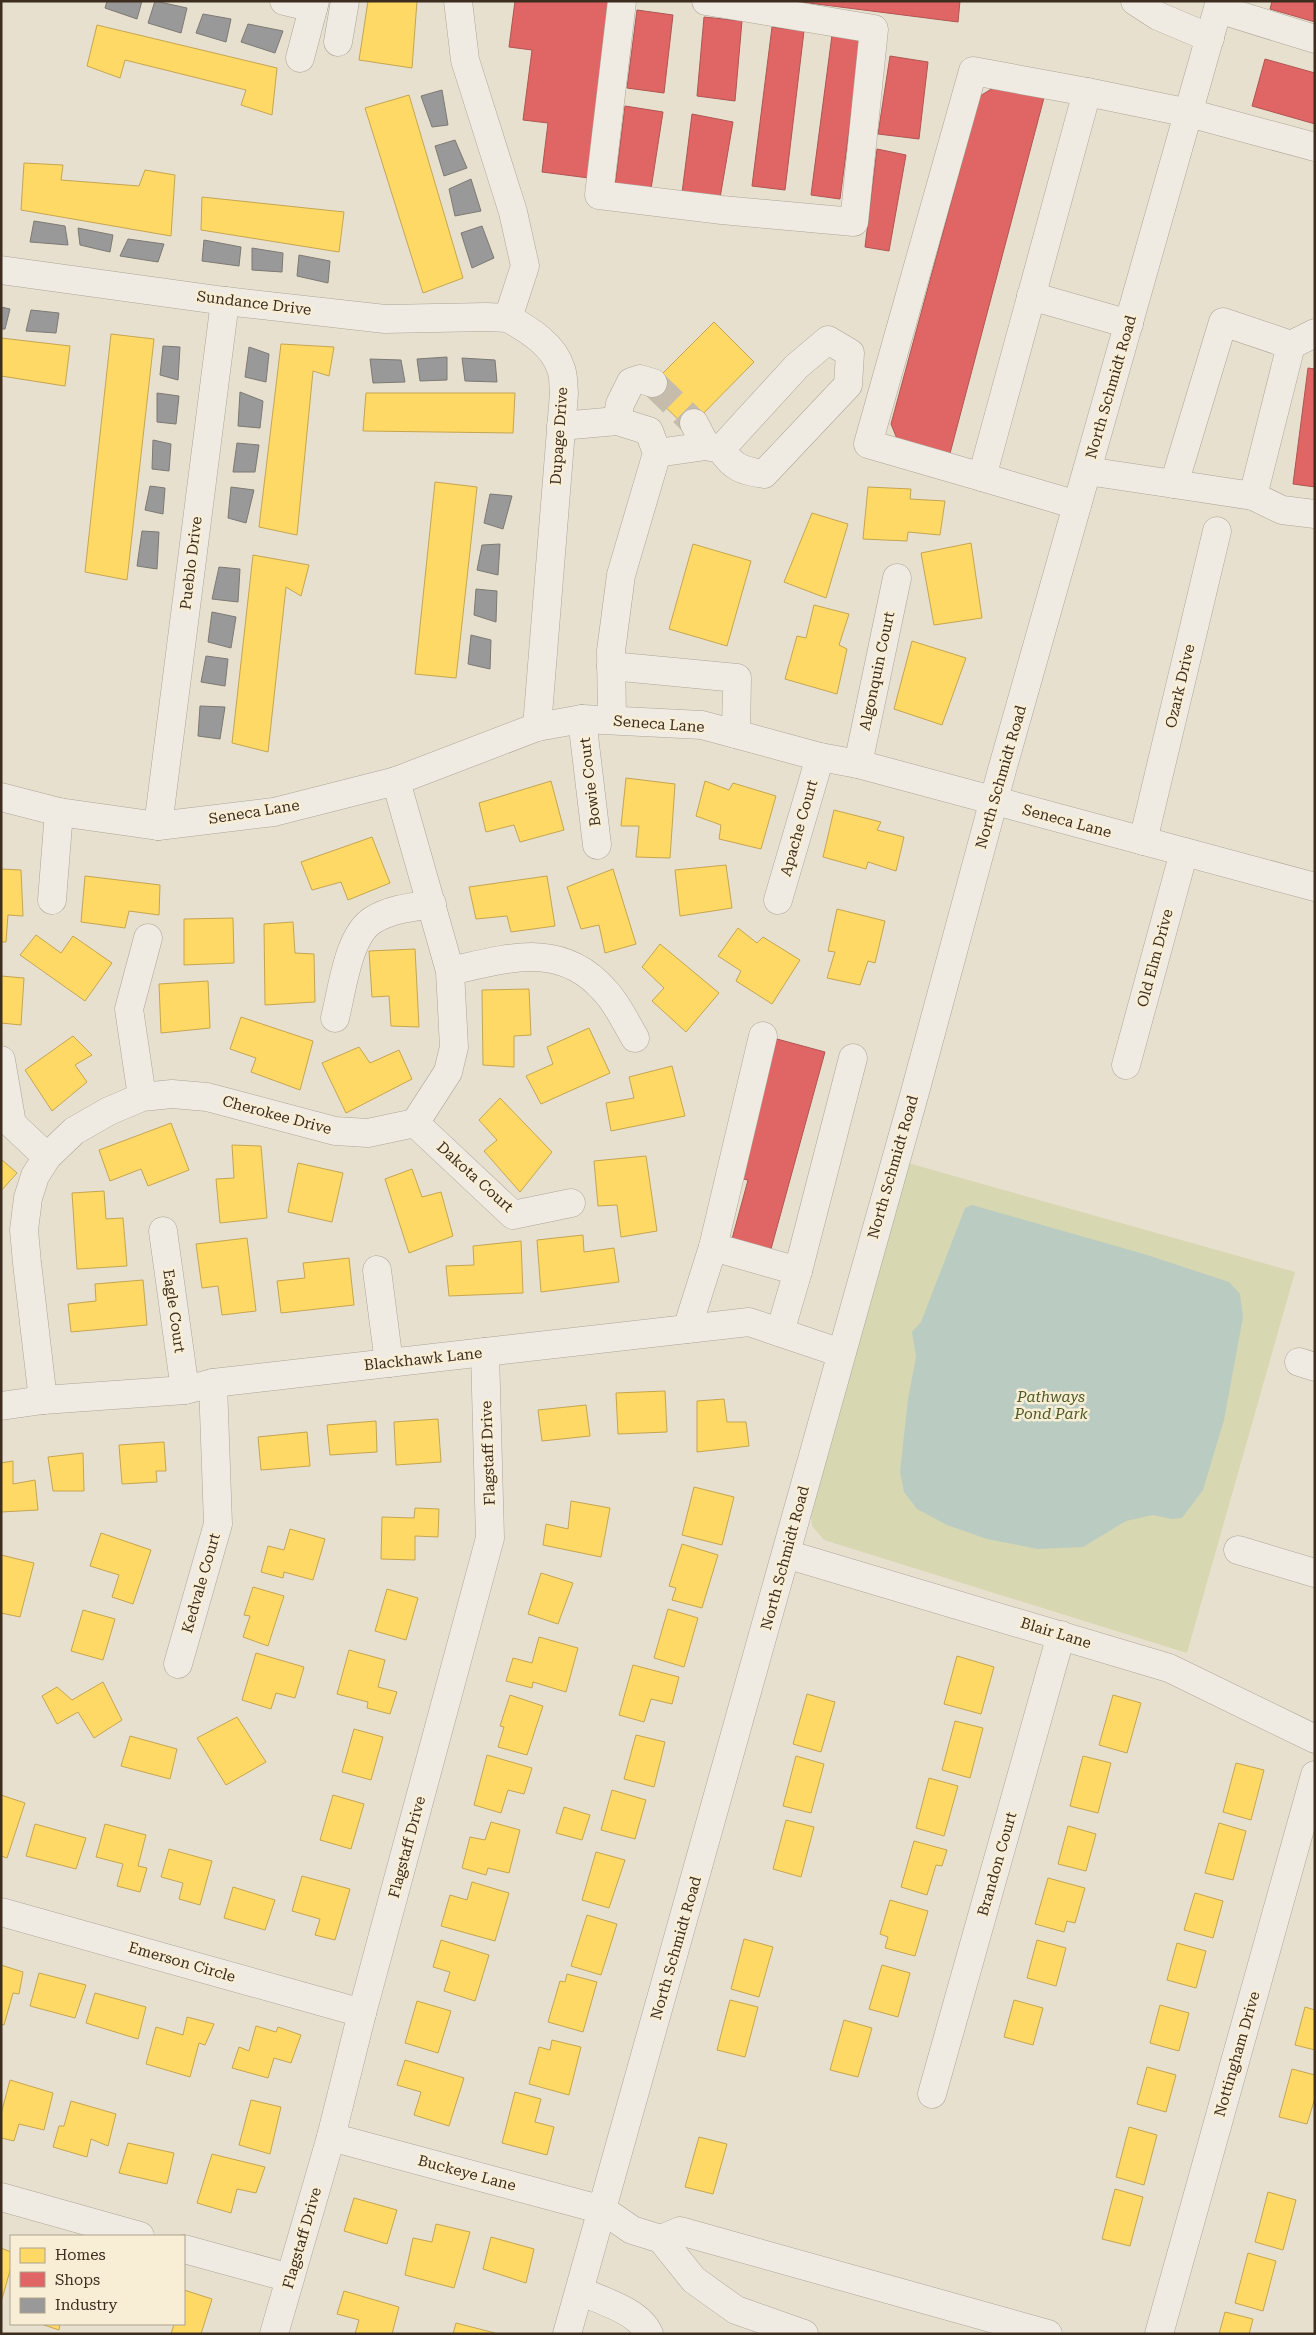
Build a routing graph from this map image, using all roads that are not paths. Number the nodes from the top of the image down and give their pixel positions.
1 (284, 1) edge
2 (345, 1) edge
3 (458, 1) edge
4 (622, 1) edge
5 (706, 1) edge
6 (1135, 1) edge
7 (314, 5) edge
8 (1219, 5) edge
9 (1263, 12) edge
10 (1210, 38) junction
11 (1315, 39) edge
12 (338, 42) dead end
13 (300, 58) dead end
14 (1087, 92) junction
15 (1189, 113) junction
16 (1315, 147) edge
17 (1, 270) edge
18 (1031, 296) junction
19 (225, 300) junction
20 (508, 318) junction
21 (1129, 324) junction
22 (1303, 339) edge
23 (653, 384) tunnel mouth
24 (617, 421) junction
25 (561, 426) junction
26 (707, 439) junction
27 (657, 453) junction
28 (1087, 471) junction
29 (982, 477) junction
30 (1174, 484) junction
31 (1253, 496) junction
32 (1077, 505) junction
33 (1315, 514) edge
34 (1217, 531) dead end
35 (897, 578) dead end
36 (611, 666) junction
37 (582, 719) junction
38 (612, 720) junction
39 (537, 727) junction
40 (736, 734) junction
41 (820, 756) junction
42 (858, 764) junction
43 (396, 781) junction
44 (1, 797) edge
45 (993, 801) junction
46 (59, 812) junction
47 (158, 826) junction
48 (1143, 841) junction
49 (597, 845) dead end
50 (1184, 852) junction
51 (1315, 887) edge
52 (52, 900) dead end
53 (778, 900) dead end
54 (432, 904) junction
55 (148, 938) dead end
56 (450, 971) junction
57 (335, 1018) dead end
58 (763, 1036) dead end
59 (635, 1038) dead end
60 (853, 1058) dead end
61 (1, 1060) edge
62 (1126, 1065) dead end
63 (142, 1097) junction
64 (415, 1122) junction
65 (47, 1157) junction
66 (570, 1203) dead end
67 (163, 1231) dead end
68 (713, 1247) junction
69 (377, 1270) dead end
70 (798, 1270) junction
71 (687, 1329) junction
72 (780, 1332) junction
73 (485, 1352) junction
74 (841, 1353) junction
75 (388, 1363) junction
76 (213, 1382) junction
77 (185, 1390) junction
78 (43, 1400) junction
79 (1, 1406) edge
80 (1238, 1550) dead end
81 (786, 1554) junction
82 (1315, 1573) edge
83 (1062, 1634) junction
84 (178, 1664) dead end
85 (1315, 1739) edge
86 (1315, 1775) edge
87 (1, 1912) edge
88 (362, 2012) junction
89 (932, 2094) dead end
90 (331, 2137) junction
91 (1, 2197) edge
92 (603, 2210) junction
93 (136, 2235) edge
94 (661, 2239) junction
95 (185, 2249) edge
96 (290, 2278) junction
97 (580, 2291) junction
98 (274, 2334) edge
99 (568, 2334) edge
100 (649, 2334) edge
101 (804, 2334) edge
102 (1048, 2334) edge
103 (1159, 2334) edge

1 - 7 street
2 - 12 street
3 - 20 street
4 - 5 street
6 - 10 street
7 - 13 street
8 - 9 street
8 - 10 street, North Schmidt Road
9 - 11 street
10 - 15 street, North Schmidt Road
14 - 15 street
14 - 18 street
14 - 29 street
15 - 16 street
15 - 21 street, North Schmidt Road
17 - 19 street, Sundance Drive
18 - 21 street
18 - 29 street
19 - 20 street, Sundance Drive
19 - 47 street, Pueblo Drive
20 - 25 street, Dupage Drive
21 - 28 street, North Schmidt Road
22 - 30 street
22 - 31 street
23 - 24 street
24 - 25 street
24 - 27 street
25 - 39 street, Dupage Drive
26 - 26 street
26 - 27 street
27 - 36 street
28 - 30 street
28 - 32 street, North Schmidt Road
29 - 32 street
30 - 31 street
31 - 33 street
32 - 45 street, North Schmidt Road
34 - 48 street, Ozark Drive
35 - 42 street, Algonquin Court
36 - 38 street
36 - 40 street
37 - 38 street, Seneca Lane
37 - 39 street, Seneca Lane
37 - 49 street, Bowie Court
38 - 40 street, Seneca Lane
39 - 43 street, Seneca Lane
40 - 41 street, Seneca Lane
41 - 42 street, Seneca Lane
41 - 53 street, Apache Court
42 - 45 street, Seneca Lane
43 - 47 street, Seneca Lane
43 - 54 street
44 - 46 street, Seneca Lane
45 - 48 street, Seneca Lane
45 - 74 street, North Schmidt Road
46 - 47 street, Seneca Lane
46 - 52 street
48 - 50 street, Seneca Lane
50 - 51 street, Seneca Lane
50 - 62 street, Old Elm Drive
54 - 56 street
54 - 57 street
55 - 63 street
56 - 59 street
56 - 64 street
58 - 68 street
60 - 70 street
61 - 65 street
63 - 64 street, Cherokee Drive
63 - 65 street, Cherokee Drive
64 - 66 street, Dakota Court
65 - 78 street, Cherokee Drive
67 - 77 street, Eagle Court
68 - 70 street
68 - 71 street
69 - 75 street
70 - 72 street
71 - 72 street, Blackhawk Lane
71 - 73 street, Blackhawk Lane
72 - 74 street, Blackhawk Lane
73 - 75 street, Blackhawk Lane
73 - 88 street, Flagstaff Drive
74 - 81 street, North Schmidt Road
75 - 76 street, Blackhawk Lane
76 - 77 street, Blackhawk Lane
76 - 84 street, Kedvale Court
77 - 78 street, Blackhawk Lane
78 - 79 street, Blackhawk Lane
80 - 82 street
81 - 83 street, Blair Lane
81 - 92 street, North Schmidt Road
83 - 85 street, Blair Lane
83 - 89 street, Brandon Court
86 - 103 street, Nottingham Drive
87 - 88 street, Emerson Circle
88 - 90 street, Flagstaff Drive
90 - 92 street, Buckeye Lane
90 - 96 street, Flagstaff Drive
91 - 93 street
92 - 94 street, Buckeye Lane
92 - 97 street, North Schmidt Road
94 - 101 street
94 - 102 street
95 - 96 street
96 - 98 street, Flagstaff Drive
97 - 99 street, North Schmidt Road
97 - 100 street

